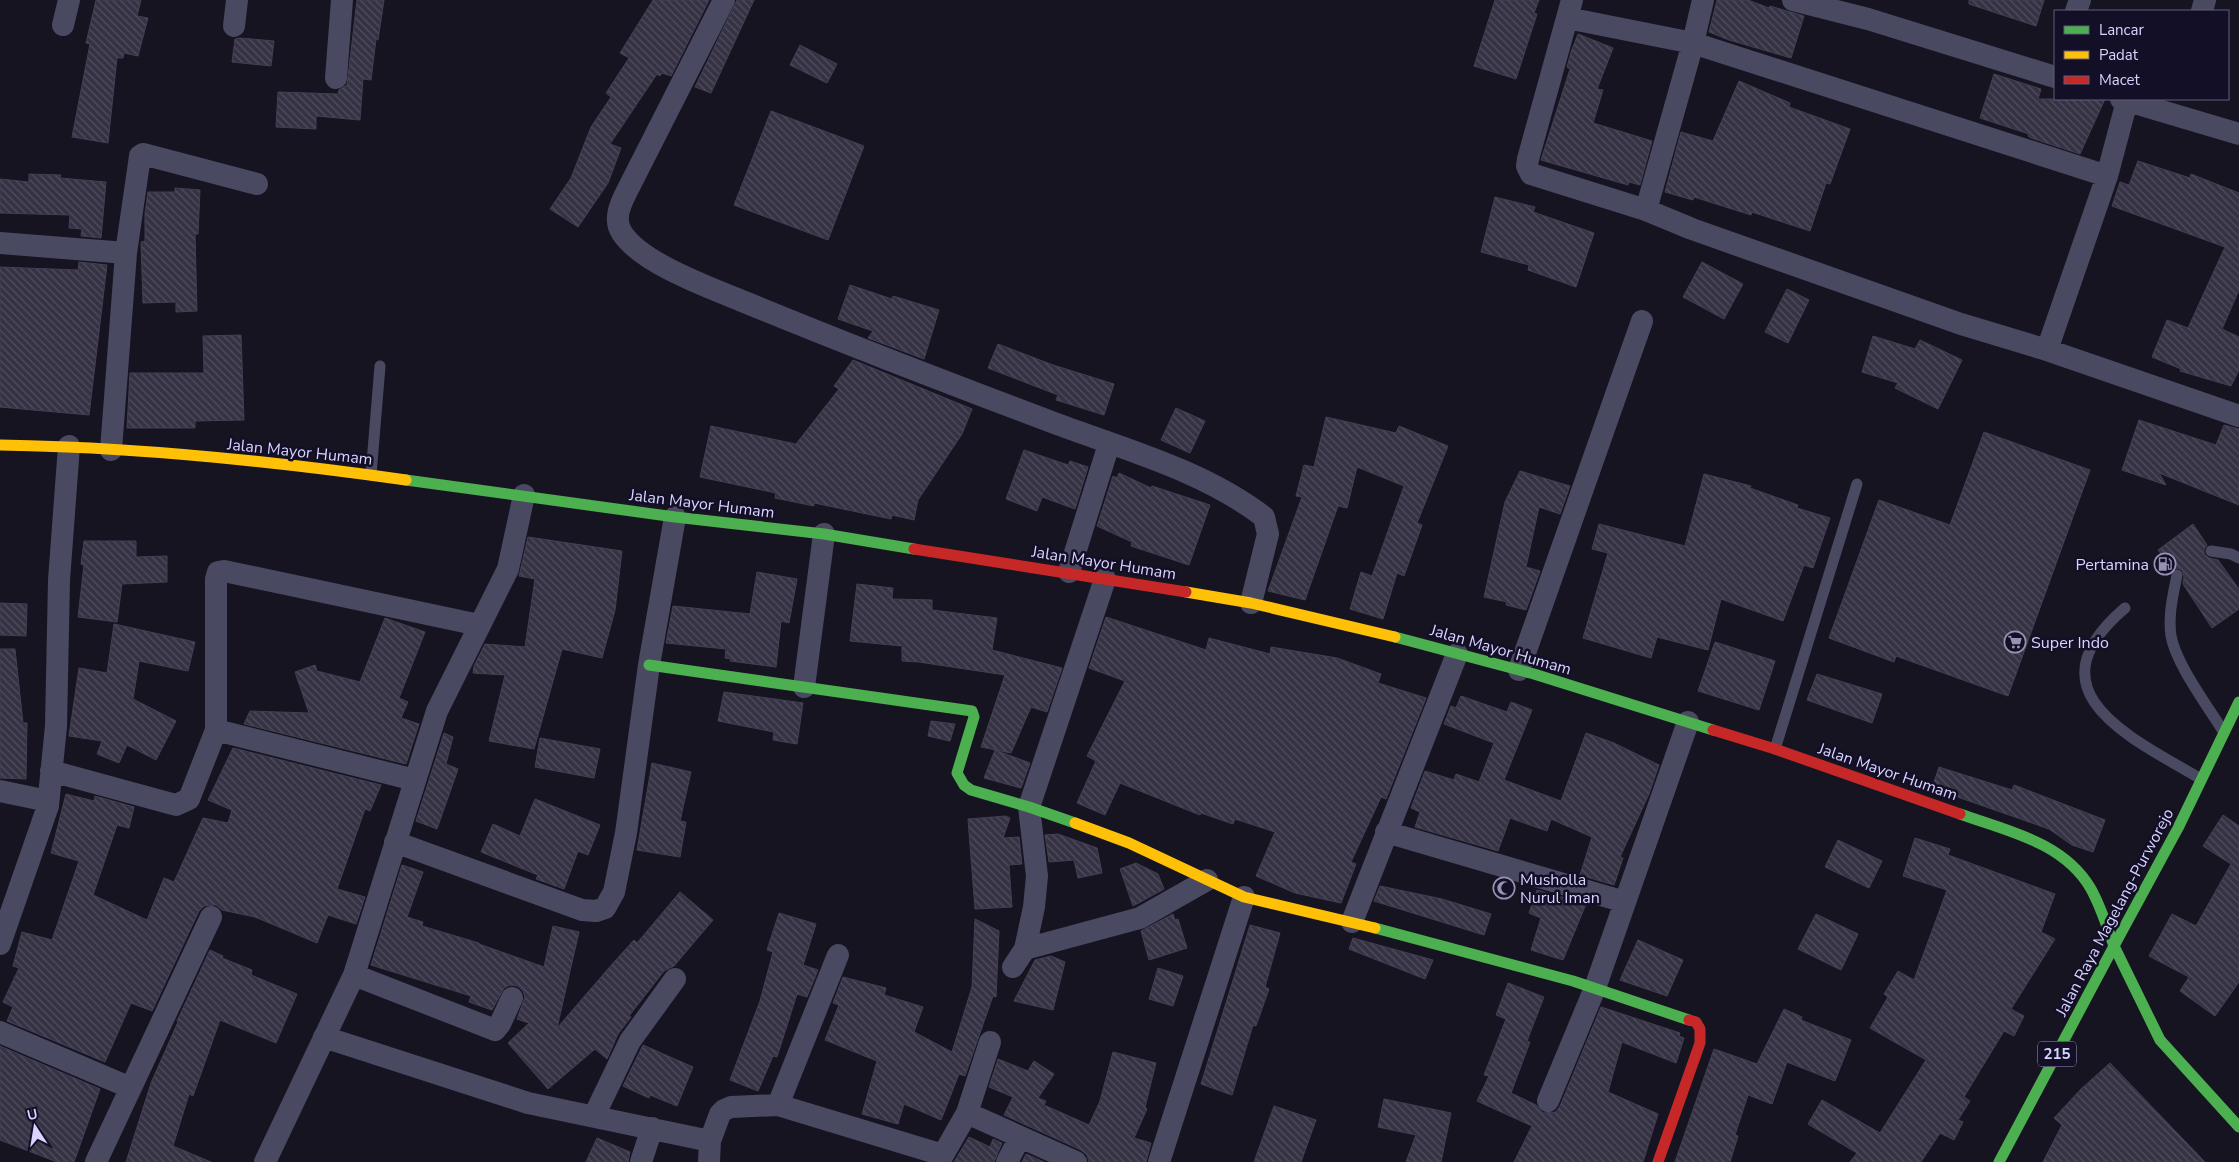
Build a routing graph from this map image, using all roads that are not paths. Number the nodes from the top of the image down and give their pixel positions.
1 (69, 0) edge
2 (237, 0) edge
3 (342, 0) edge
4 (724, 0) edge
5 (1703, 0) edge
6 (1793, 0) edge
7 (1570, 9) edge
8 (63, 25) dead end
9 (234, 26) dead end
10 (1693, 43) junction
11 (2054, 73) edge
12 (336, 78) dead end
13 (2124, 100) edge
14 (2174, 107) edge
15 (2239, 134) edge
16 (2107, 176) junction
17 (257, 184) dead end
18 (1646, 210) junction
19 (0, 243) edge
20 (126, 253) junction
21 (1642, 320) dead end
22 (2047, 350) junction
23 (380, 366) dead end
24 (2239, 416) edge
25 (1110, 444) junction
26 (0, 445) edge
27 (69, 446) junction
28 (111, 450) junction
29 (371, 475) junction
30 (1857, 484) dead end
31 (524, 496) junction
32 (674, 517) junction
33 (824, 534) junction
34 (2211, 551) dead end
35 (2239, 558) edge
36 (1069, 572) junction
37 (2177, 575) dead end
38 (1105, 579) junction
39 (1251, 603) junction
40 (2125, 608) dead end
41 (479, 626) junction
42 (1457, 654) junction
43 (649, 665) junction
44 (1519, 670) junction
45 (804, 687) junction
46 (2239, 702) edge
47 (1688, 722) junction
48 (216, 730) junction
49 (2223, 732) junction
50 (1775, 749) junction
51 (51, 771) junction
52 (2201, 779) junction
53 (415, 780) junction
54 (0, 791) edge
55 (48, 801) junction
56 (1029, 807) junction
57 (1386, 832) junction
58 (396, 842) junction
59 (1207, 880) junction
60 (1244, 897) junction
61 (1625, 902) junction
62 (210, 917) dead end
63 (1352, 922) junction
64 (0, 944) edge
65 (2114, 946) junction
66 (838, 955) dead end
67 (354, 975) junction
68 (675, 979) dead end
69 (1596, 988) junction
70 (512, 998) dead end
71 (0, 1032) edge
72 (324, 1037) junction
73 (990, 1042) dead end
74 (131, 1088) junction
75 (1548, 1101) dead end
76 (778, 1105) junction
77 (967, 1113) junction
78 (594, 1116) junction
79 (2239, 1127) edge
80 (652, 1128) junction
81 (1020, 1137) junction
82 (710, 1151) edge
83 (941, 1158) edge
84 (96, 1162) edge
85 (265, 1162) edge
86 (640, 1162) edge
87 (1007, 1162) edge
88 (1076, 1162) edge
89 (1159, 1162) edge
90 (1658, 1162) edge
91 (1999, 1162) edge

1 - 8 street
2 - 9 street
3 - 12 street
4 - 25 street
5 - 10 street
6 - 11 street
7 - 10 street
7 - 18 street
10 - 16 street
10 - 18 street
13 - 14 street
13 - 16 street
14 - 15 street
16 - 22 street
17 - 20 street
18 - 22 street
19 - 20 street
20 - 28 street
21 - 44 street
22 - 24 street
23 - 29 lane
25 - 36 street
25 - 39 street
26 - 27 main road, Jalan Mayor Humam
27 - 28 main road, Jalan Mayor Humam
27 - 51 street
28 - 29 main road, Jalan Mayor Humam
29 - 31 main road, Jalan Mayor Humam
30 - 50 lane
31 - 32 main road, Jalan Mayor Humam
31 - 41 street
32 - 33 main road, Jalan Mayor Humam
32 - 43 street
33 - 36 main road, Jalan Mayor Humam
33 - 45 street
34 - 35 lane
36 - 38 main road, Jalan Mayor Humam
37 - 49 lane
38 - 39 main road, Jalan Mayor Humam
38 - 56 street
39 - 42 main road, Jalan Mayor Humam
40 - 52 lane
41 - 48 street
41 - 53 street
42 - 44 main road, Jalan Mayor Humam
42 - 57 street
43 - 45 main road
43 - 58 street
44 - 47 main road, Jalan Mayor Humam
45 - 56 main road
46 - 49 main road, Jalan Raya Magelang-Purworejo
47 - 50 main road, Jalan Mayor Humam
47 - 61 street
48 - 51 street
48 - 53 street
49 - 52 main road, Jalan Raya Magelang-Purworejo
50 - 65 main road, Jalan Mayor Humam
51 - 55 street
52 - 65 main road, Jalan Raya Magelang-Purworejo
53 - 58 street
54 - 55 street
55 - 64 street
56 - 59 main road
56 - 59 street
57 - 61 street
57 - 63 street
58 - 67 street
59 - 60 main road
60 - 63 main road
60 - 89 street
61 - 69 street
62 - 74 street
63 - 69 main road
65 - 79 main road, Jalan Mayor Humam
65 - 91 main road, Jalan Raya Magelang-Purworejo / 215
66 - 76 street
67 - 70 street
67 - 72 street
68 - 78 street
69 - 75 street
69 - 90 main road
71 - 74 street
72 - 78 street
72 - 85 street
73 - 77 street
74 - 84 street
76 - 82 street
76 - 83 street
77 - 81 street
77 - 83 street
78 - 80 street
80 - 82 street
80 - 86 street
81 - 87 street
81 - 88 street

